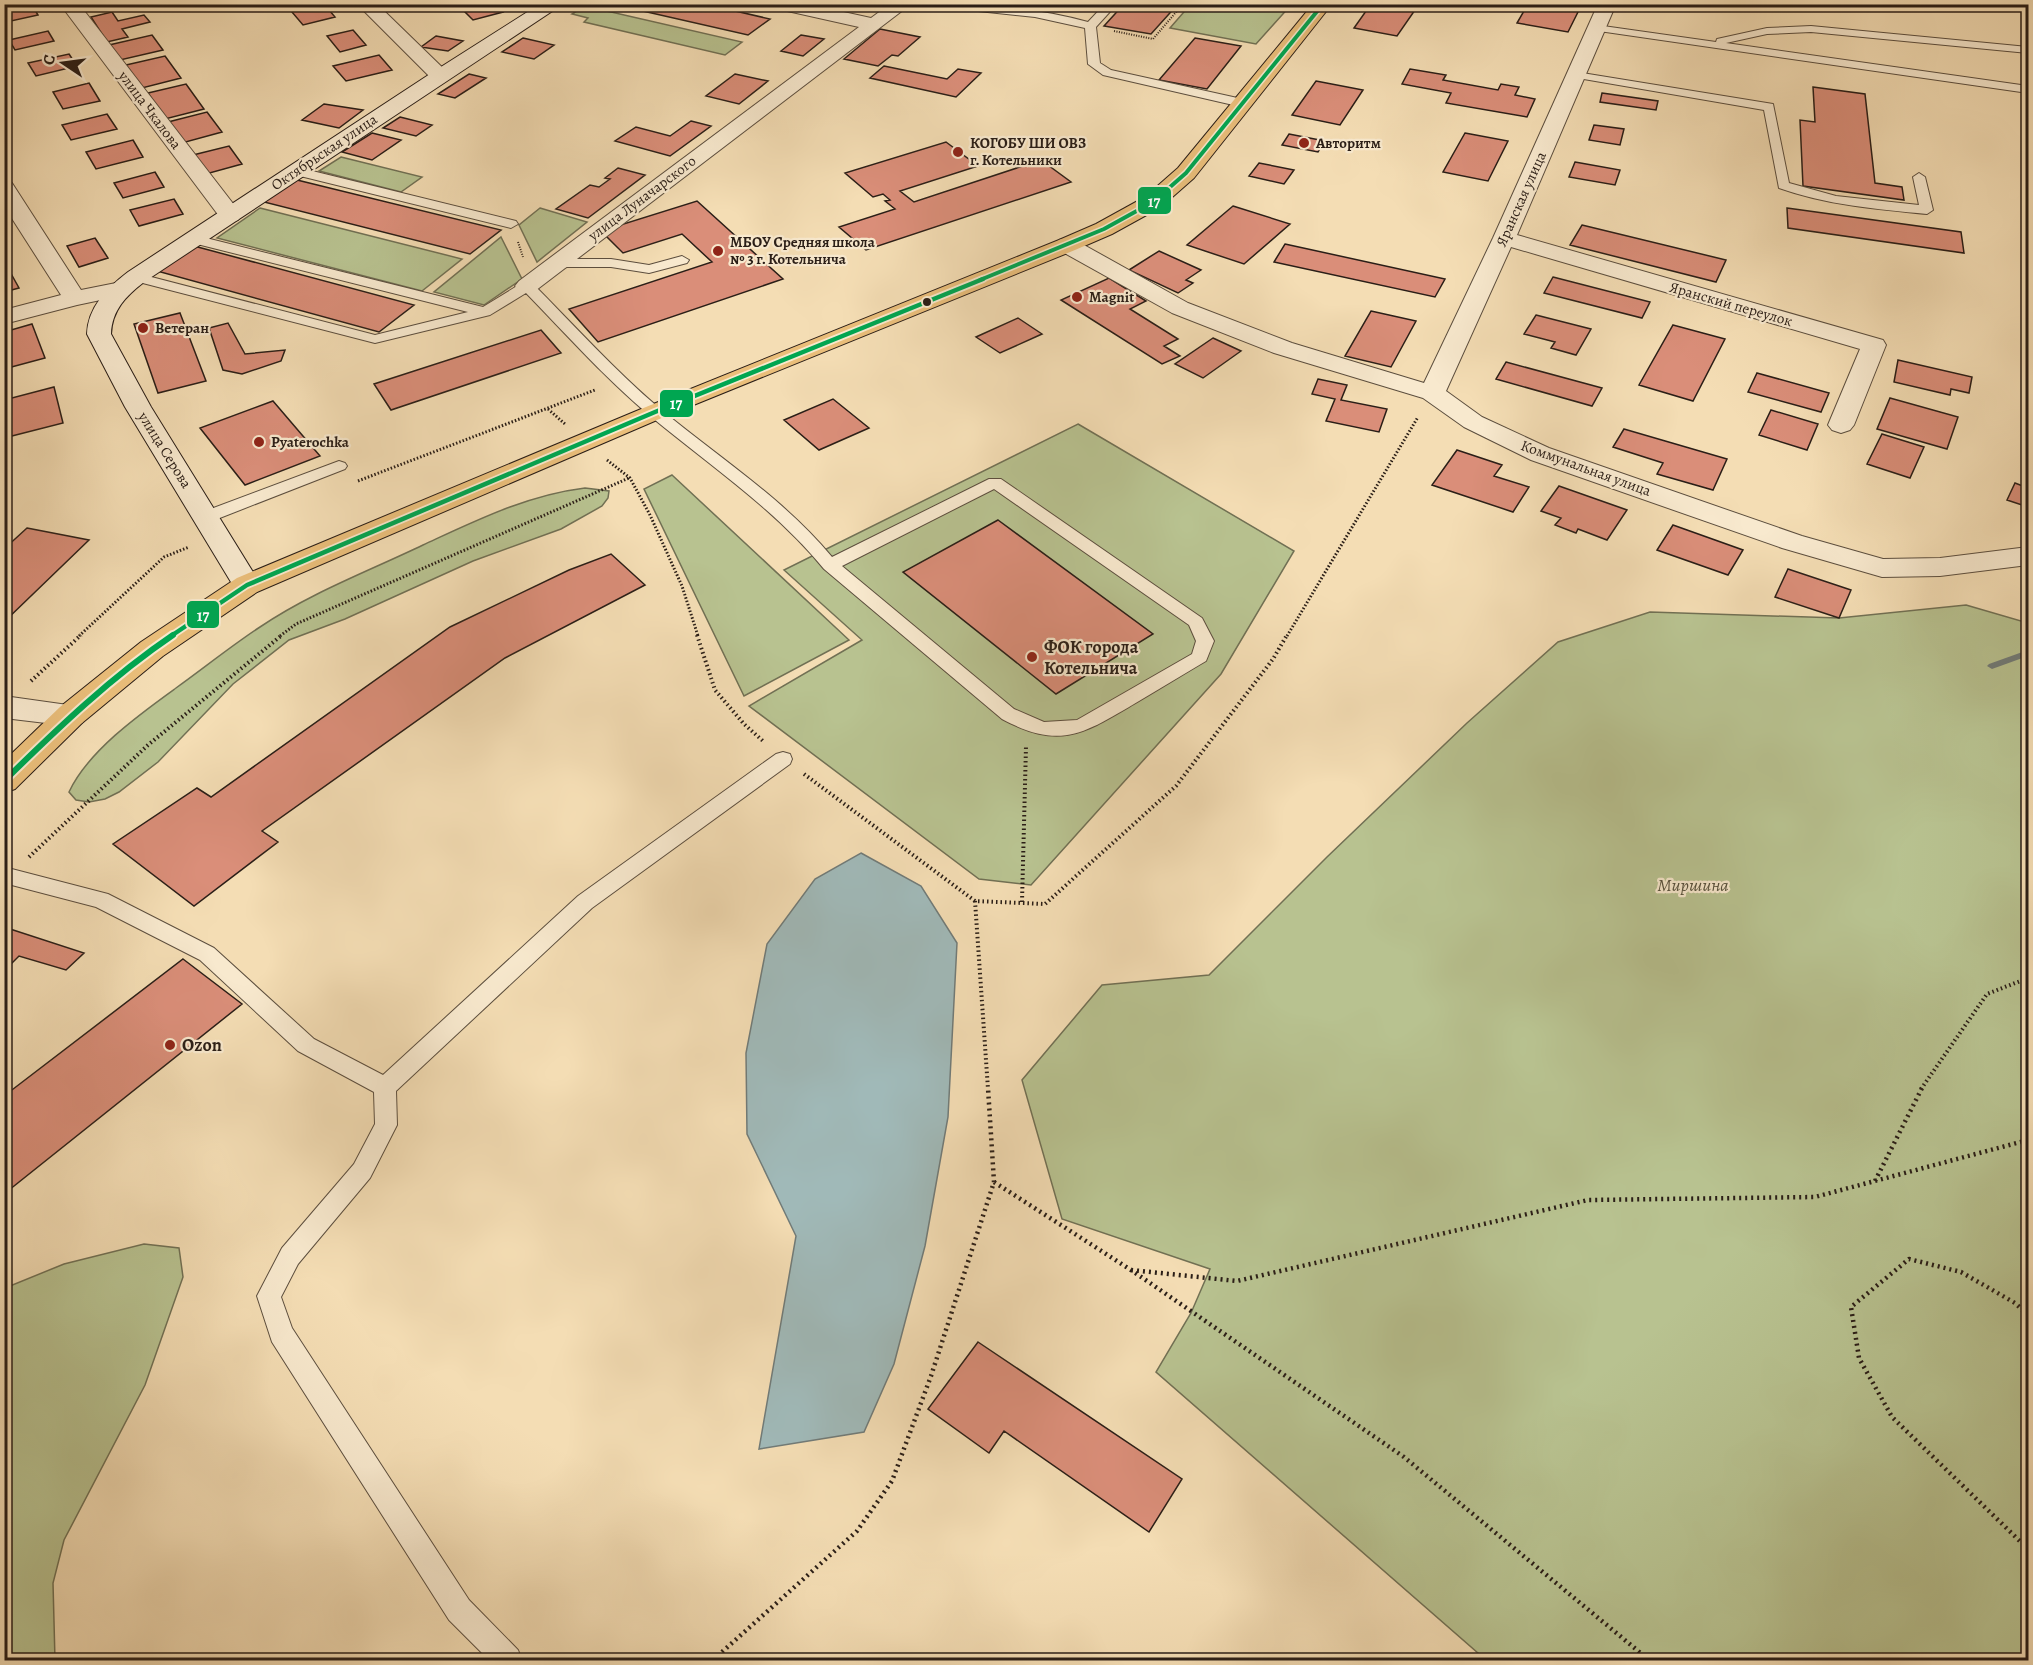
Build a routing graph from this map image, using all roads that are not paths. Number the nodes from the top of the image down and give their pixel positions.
1 (69, 4) edge
2 (366, 4) edge
3 (780, 4) edge
4 (902, 4) edge
5 (941, 4) edge
6 (1112, 4) edge
7 (1323, 4) edge
8 (1607, 4) edge
9 (551, 5) edge
10 (875, 25) junction
11 (1090, 26) junction
12 (1596, 28) junction
13 (1710, 44) junction
14 (2028, 50) edge
15 (1576, 75) junction
16 (440, 76) junction
17 (2028, 90) edge
18 (1242, 104) junction
19 (296, 171) junction
20 (1920, 177) dead end
21 (4, 188) edge
22 (230, 215) junction
23 (511, 224) road end
24 (1504, 238) junction
25 (194, 239) junction
26 (1068, 245) junction
27 (682, 260) dead end
28 (551, 266) junction
29 (128, 283) junction
30 (530, 283) junction
31 (75, 298) junction
32 (104, 311) junction
33 (485, 312) junction
34 (4, 317) edge
35 (1432, 393) junction
36 (655, 412) junction
37 (1841, 424) dead end
38 (339, 466) dead end
39 (212, 526) junction
40 (2028, 556) edge
41 (830, 565) junction
42 (247, 585) junction
43 (4, 707) edge
44 (71, 715) junction
45 (783, 759) dead end
46 (4, 781) edge
47 (6, 875) edge
48 (385, 1087) junction
49 (507, 1660) edge

1 - 22 street, улица Чкалова
2 - 16 street
3 - 10 street
4 - 10 street, улица Луначарского
5 - 11 lane
6 - 11 lane
7 - 18 main road
8 - 12 street, Яранская улица
9 - 16 street, Октябрьская улица
10 - 28 street, улица Луначарского
11 - 18 lane
12 - 13 lane
12 - 15 street, Яранская улица
13 - 14 lane
13 - 17 lane
15 - 20 lane
15 - 24 street, Яранская улица
16 - 19 street, Октябрьская улица
18 - 26 main road
19 - 22 street, Октябрьская улица
19 - 23 lane
21 - 31 street
22 - 25 street, Октябрьская улица
24 - 35 street, Яранская улица
24 - 37 street, Яранский переулок
25 - 29 street, Октябрьская улица
25 - 33 lane
26 - 35 street, Коммунальная улица
26 - 36 main road
27 - 28 lane
28 - 30 street, улица Луначарского
29 - 31 street
29 - 32 street, Октябрьская улица
29 - 33 lane
30 - 33 lane
30 - 36 lane
31 - 32 street
31 - 34 street
32 - 39 street, улица Серова
35 - 40 street, Коммунальная улица
36 - 41 lane
36 - 42 main road
38 - 39 lane
39 - 42 street, улица Серова
41 - 41 lane
42 - 44 main road
43 - 44 street
44 - 46 main road
45 - 48 lane
47 - 48 lane
48 - 49 lane

